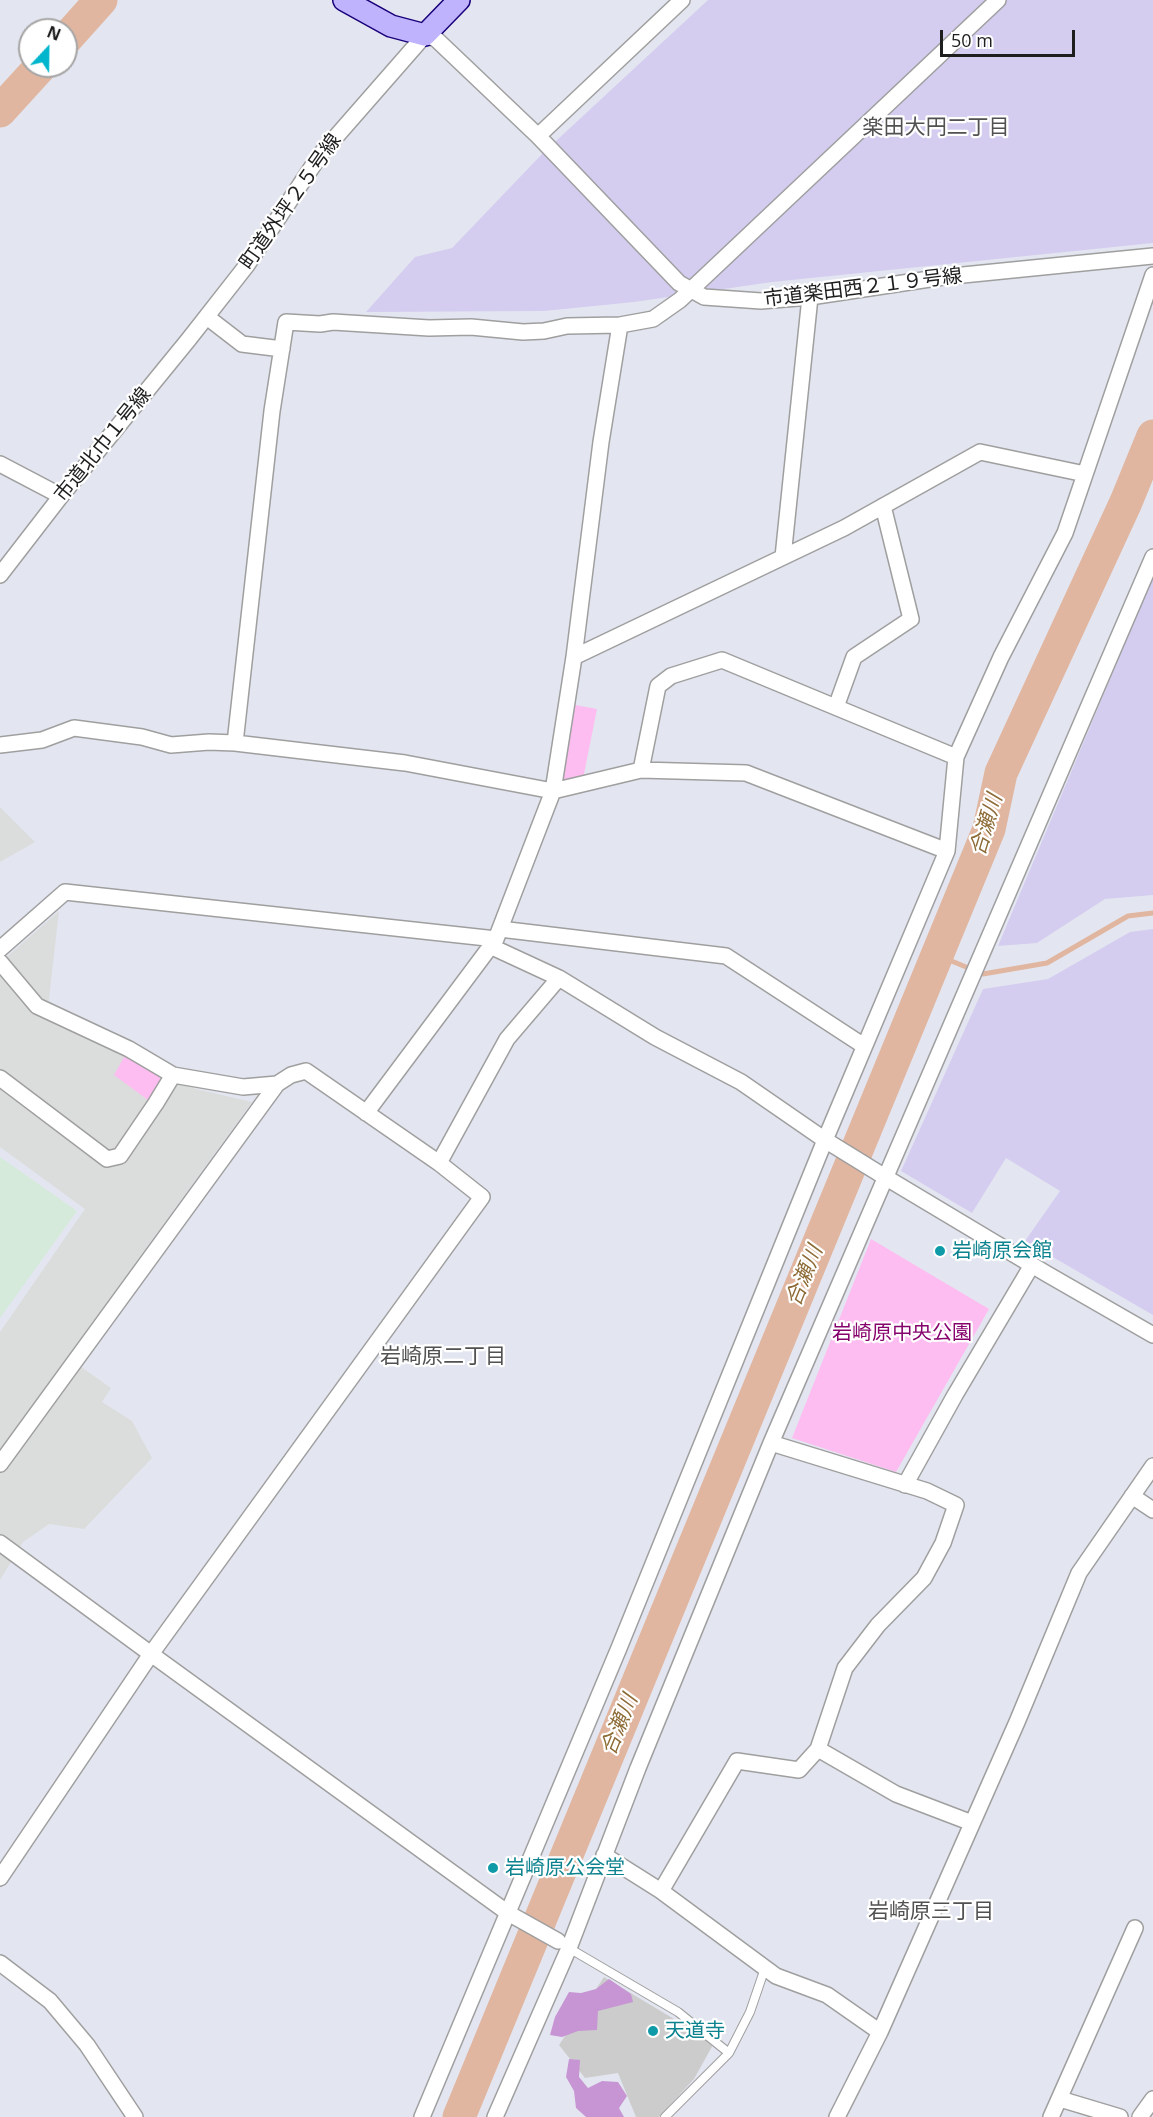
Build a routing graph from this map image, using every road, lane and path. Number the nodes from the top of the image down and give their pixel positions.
1 (344, 0) edge
2 (459, 0) edge
3 (682, 0) edge
4 (998, 0) edge
5 (425, 35) junction
6 (536, 134) junction
7 (1153, 256) edge
8 (1153, 275) edge
9 (689, 290) junction
10 (810, 297) junction
11 (207, 317) junction
12 (620, 325) junction
13 (282, 349) junction
14 (0, 464) edge
15 (1085, 474) junction
16 (61, 496) junction
17 (883, 506) junction
18 (783, 557) junction
19 (1153, 557) edge
20 (0, 575) edge
21 (574, 657) junction
22 (836, 707) junction
23 (235, 743) junction
24 (0, 745) edge
25 (956, 757) junction
26 (641, 770) junction
27 (553, 791) junction
28 (947, 850) junction
29 (495, 938) junction
30 (0, 949) edge
31 (0, 962) edge
32 (559, 978) junction
33 (864, 1046) junction
34 (173, 1075) junction
35 (0, 1078) edge
36 (277, 1084) junction
37 (366, 1113) junction
38 (830, 1143) junction
39 (440, 1163) junction
40 (885, 1177) junction
41 (1032, 1265) junction
42 (1153, 1335) edge
43 (771, 1443) junction
44 (0, 1464) edge
45 (1153, 1466) edge
46 (905, 1485) junction
47 (1132, 1496) junction
48 (1153, 1510) edge
49 (0, 1543) edge
50 (151, 1654) junction
51 (818, 1749) junction
52 (972, 1823) junction
53 (604, 1856) junction
54 (0, 1878) edge
55 (661, 1891) junction
56 (508, 1913) junction
57 (1135, 1928) dead end
58 (563, 1945) junction
59 (0, 1963) edge
60 (765, 1968) junction
61 (880, 2032) junction
62 (729, 2053) junction
63 (1060, 2099) junction
64 (1153, 2099) edge
65 (843, 2115) edge
66 (135, 2117) edge
67 (422, 2117) edge
68 (495, 2117) edge
69 (665, 2117) edge
70 (1051, 2117) edge
71 (1120, 2117) edge
72 (1140, 2117) edge

1 - 5 street
2 - 5 street
3 - 6 street
4 - 9 street
5 - 6 street, 市道楽田西２１９号線
5 - 11 street, 町道外坪２５号線
6 - 9 street, 市道楽田西２１９号線
7 - 10 street, 市道楽田西２１９号線
8 - 15 street
9 - 10 street, 市道楽田西２１９号線
9 - 12 street
10 - 18 street
11 - 13 street
11 - 16 street, 市道北巾１号線
12 - 13 street
12 - 21 street
13 - 23 street
14 - 16 street
15 - 17 street
15 - 25 street
16 - 20 street, 市道北巾１号線
17 - 18 street
17 - 22 street
18 - 21 street
19 - 40 street
21 - 27 street
22 - 25 street
22 - 26 street
23 - 24 street
23 - 27 street
25 - 28 street
26 - 27 street
26 - 28 street
27 - 29 street
28 - 33 street
29 - 30 street
29 - 32 street
29 - 33 street
29 - 37 street
31 - 34 street
32 - 38 street
32 - 39 street
33 - 38 street
34 - 35 street
34 - 36 street
36 - 37 street
36 - 44 street
37 - 39 street
38 - 40 street
38 - 56 street
39 - 50 street
40 - 41 street
40 - 43 street
41 - 42 street
41 - 46 street
43 - 46 street
43 - 53 street
45 - 47 street
46 - 51 street
47 - 48 street
47 - 52 street
49 - 50 street
50 - 54 street
50 - 56 street
51 - 52 street
51 - 55 street
52 - 61 street
53 - 55 street
53 - 58 street
55 - 60 street
56 - 58 street
56 - 67 street
57 - 63 street
58 - 62 lane
58 - 68 street
59 - 66 street
60 - 61 street
60 - 62 lane
61 - 65 street
62 - 69 lane
63 - 70 street
63 - 71 street
64 - 72 street

